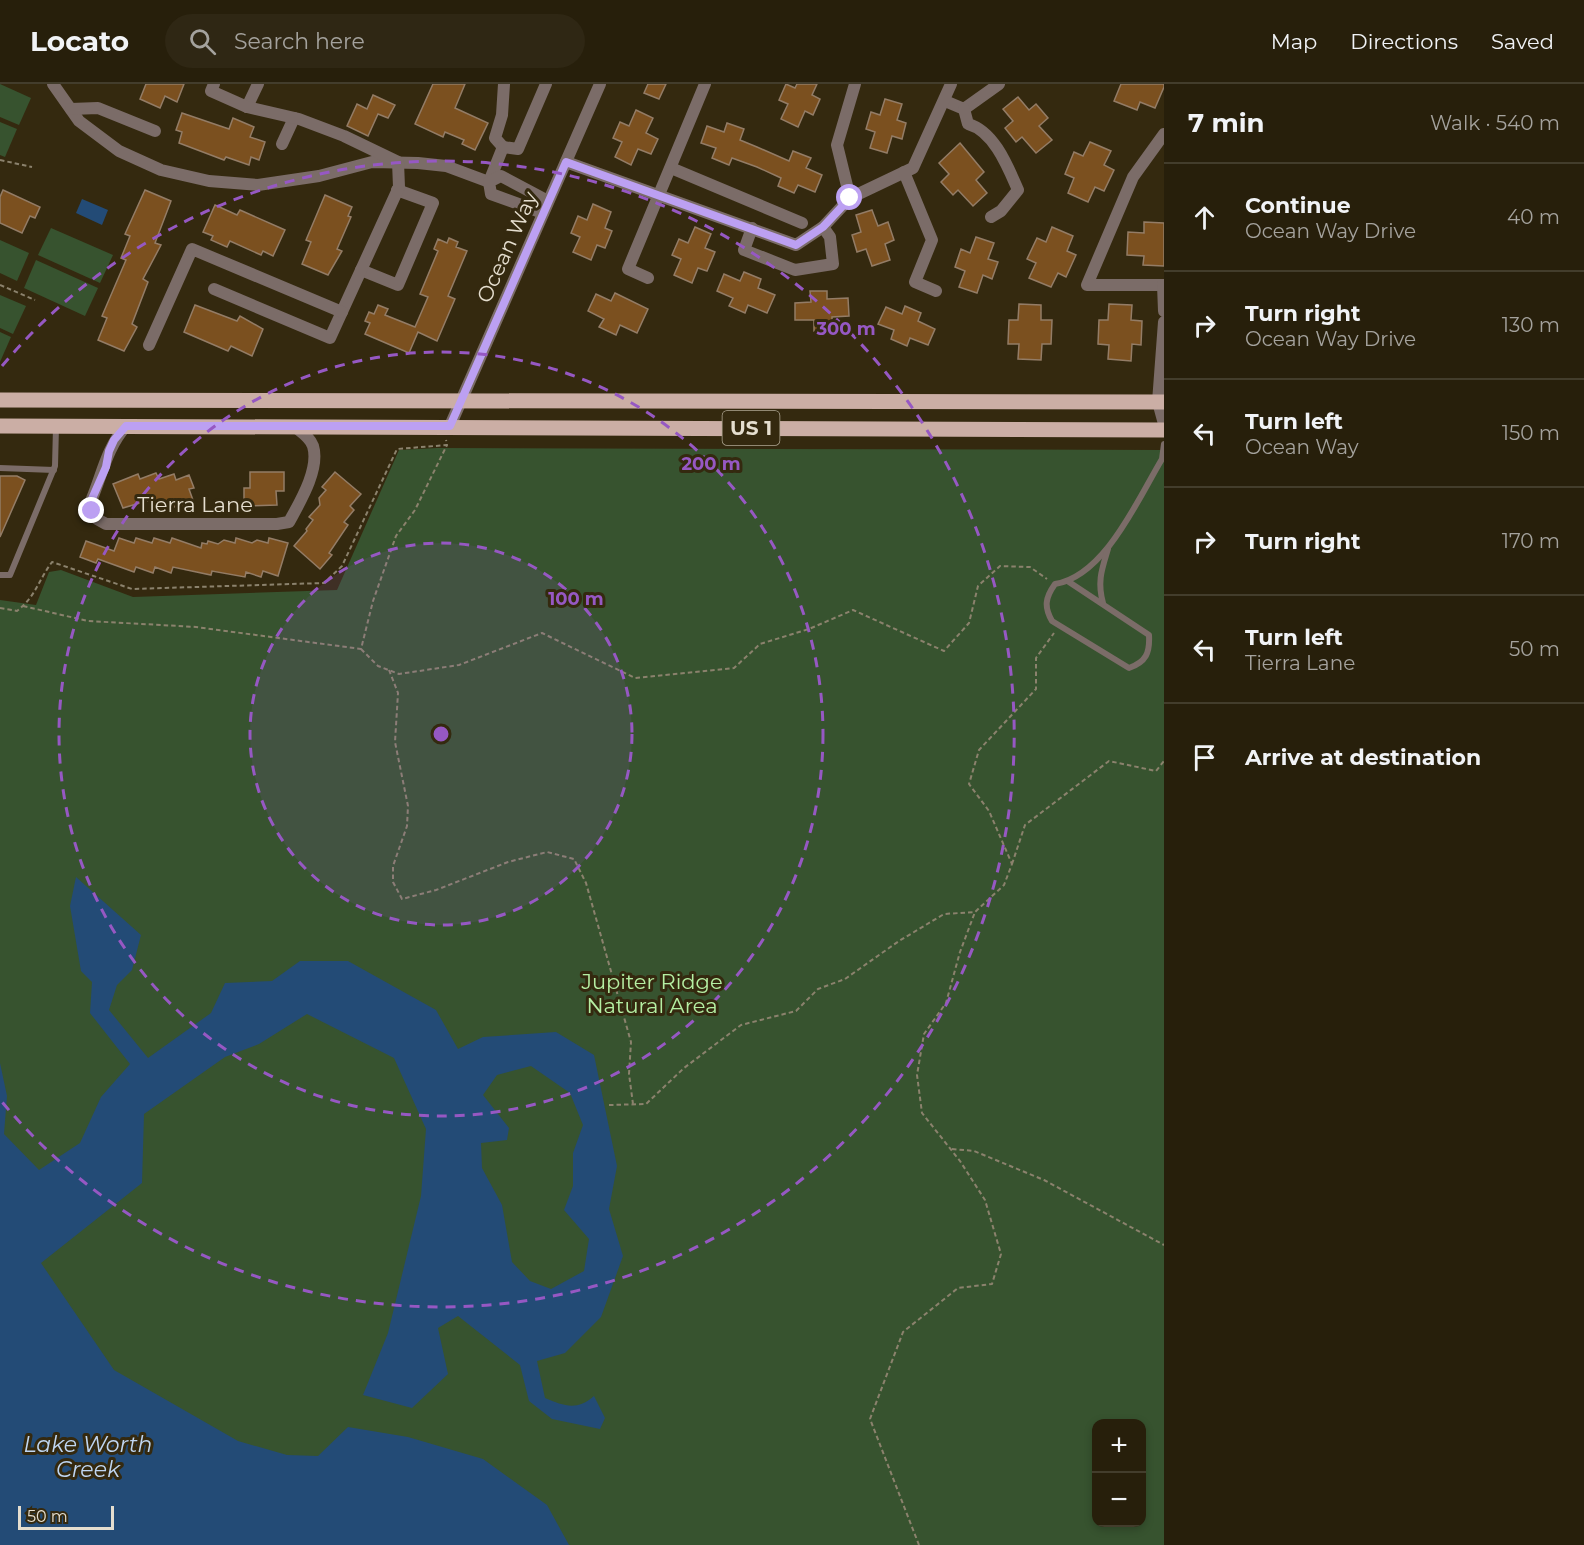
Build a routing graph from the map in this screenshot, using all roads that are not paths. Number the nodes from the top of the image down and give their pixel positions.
1 (53, 84) edge
2 (214, 84) edge
3 (258, 84) edge
4 (504, 84) edge
5 (546, 84) edge
6 (600, 84) edge
7 (705, 84) edge
8 (855, 84) edge
9 (951, 84) edge
10 (999, 84) edge
11 (945, 100) junction
12 (247, 106) junction
13 (71, 109) junction
14 (964, 109) junction
15 (294, 118) junction
16 (155, 131) dead end
17 (1164, 134) edge
18 (282, 144) dead end
19 (503, 147) junction
20 (398, 162) junction
21 (566, 162) junction
22 (671, 168) junction
23 (904, 172) junction
24 (489, 182) junction
25 (398, 190) junction
26 (661, 195) junction
27 (850, 198) junction
28 (546, 207) junction
29 (991, 216) dead end
30 (802, 224) dead end
31 (823, 227) junction
32 (752, 228) junction
33 (361, 270) junction
34 (648, 278) dead end
35 (1164, 285) edge
36 (214, 289) dead end
37 (936, 291) dead end
38 (1164, 311) edge
39 (342, 312) junction
40 (1164, 322) edge
41 (149, 345) dead end
42 (0, 400) edge
43 (461, 401) junction
44 (1161, 402) edge
45 (1164, 424) edge
46 (0, 426) edge
47 (56, 426) junction
48 (126, 426) junction
49 (294, 426) junction
50 (1164, 430) edge
51 (448, 431) junction
52 (1164, 444) edge
53 (0, 468) edge
54 (54, 470) junction
55 (1110, 546) junction
56 (0, 575) edge
57 (1069, 582) junction
58 (1103, 603) junction

1 - 13 street
2 - 12 street
3 - 12 street
4 - 19 street
5 - 19 street
6 - 21 street, Ocean Way
7 - 22 street
8 - 27 street
9 - 11 street
10 - 14 street
11 - 14 street
11 - 23 street
12 - 15 street
13 - 16 street
13 - 20 street
14 - 29 street
15 - 18 street
15 - 20 street
17 - 35 street
19 - 24 street
20 - 24 street
20 - 25 street
21 - 26 street
21 - 28 street, Ocean Way
22 - 26 street
22 - 30 street
23 - 27 street
23 - 37 street
24 - 28 street
24 - 28 street
25 - 33 street
25 - 33 street
26 - 32 street
26 - 34 street
27 - 31 street
28 - 43 street, Ocean Way
31 - 32 street
31 - 32 street
33 - 39 street
35 - 38 street
36 - 39 street
39 - 41 street
40 - 44 street
42 - 43 main road, US 1
43 - 44 main road, US 1
43 - 51 street, Ocean Way
44 - 45 street
46 - 47 main road, US 1
47 - 48 main road, US 1
47 - 54 lane
48 - 49 main road, US 1
48 - 49 street, Tierra Lane
49 - 51 main road, US 1
50 - 51 main road, US 1
52 - 55 lane
53 - 54 lane
54 - 56 lane
55 - 57 lane
55 - 58 lane
57 - 58 lane
57 - 58 lane

